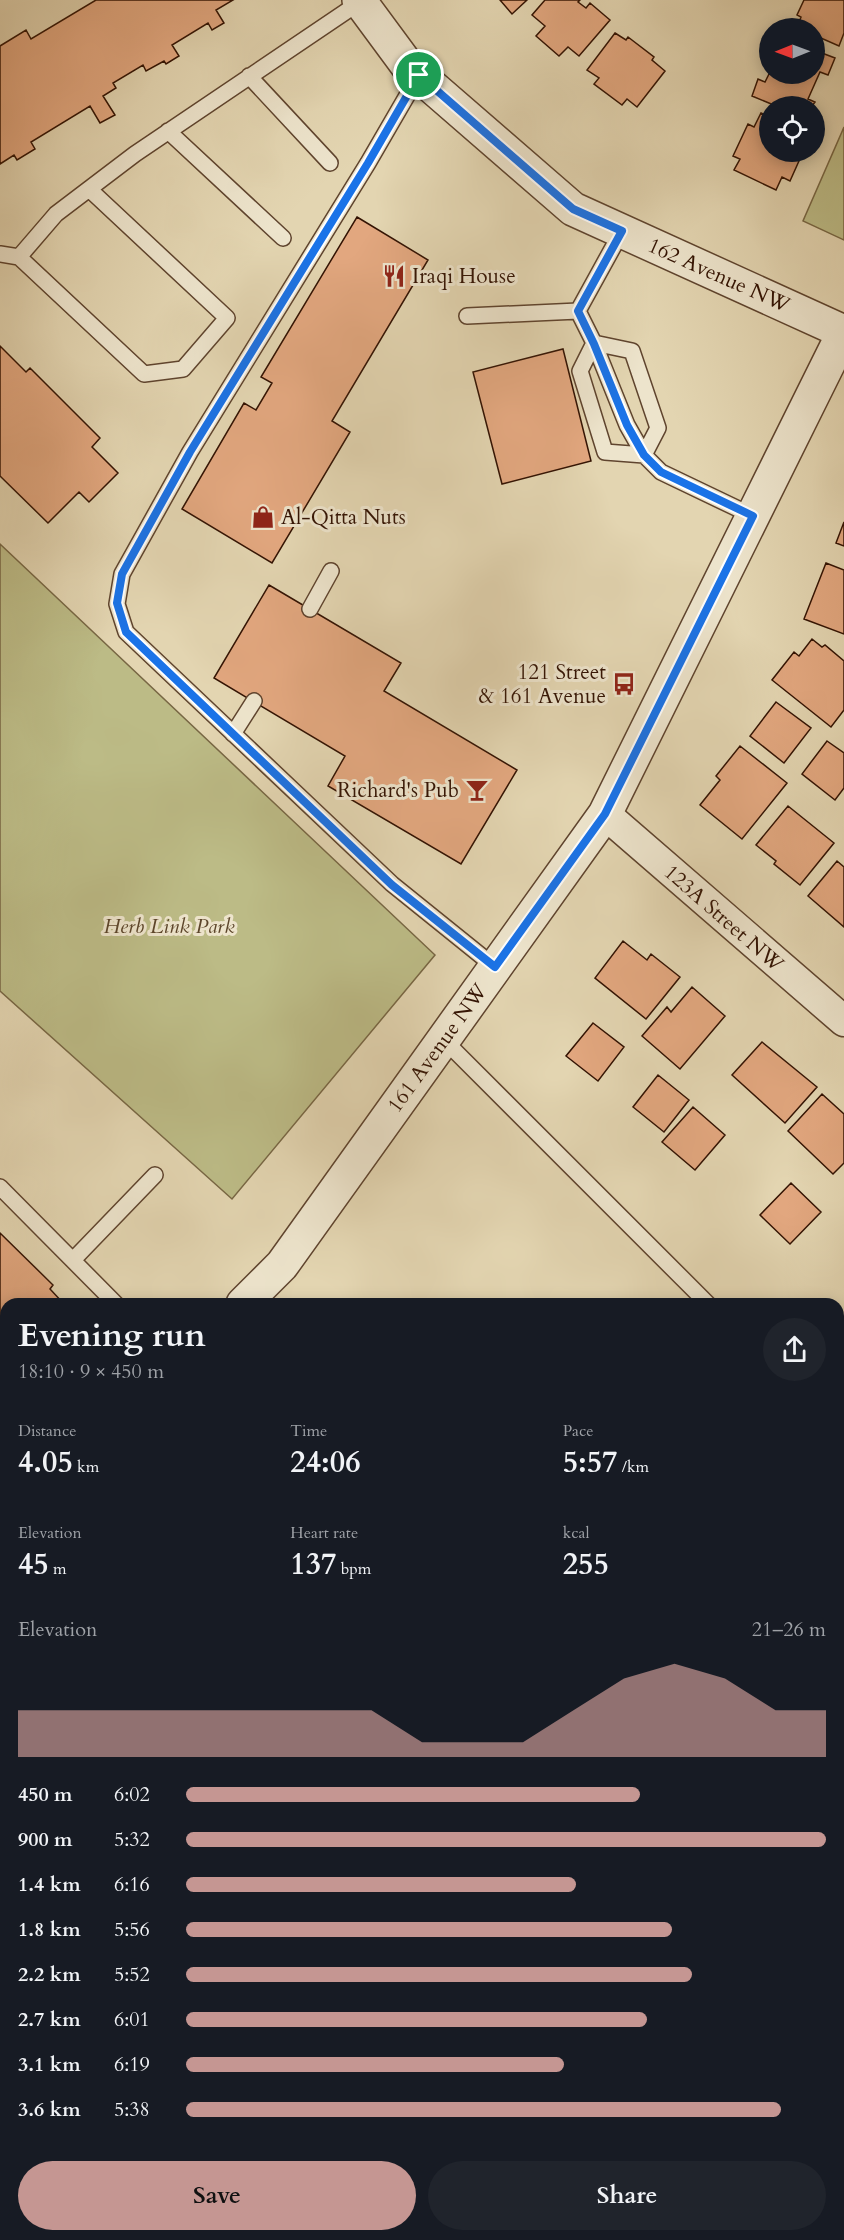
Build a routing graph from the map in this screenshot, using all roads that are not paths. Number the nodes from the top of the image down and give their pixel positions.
1 (360, 1) edge
2 (419, 75) junction
3 (249, 76) junction
4 (168, 131) junction
5 (330, 163) dead end
6 (89, 189) junction
7 (622, 231) junction
8 (283, 238) dead end
9 (0, 254) edge
10 (19, 257) junction
11 (578, 311) junction
12 (467, 316) dead end
13 (844, 332) edge
14 (594, 344) junction
15 (644, 455) junction
16 (753, 516) junction
17 (331, 572) dead end
18 (310, 609) dead end
19 (254, 701) dead end
20 (233, 734) junction
21 (605, 814) junction
22 (495, 967) junction
23 (844, 1021) edge
24 (443, 1039) junction
25 (155, 1175) dead end
26 (0, 1187) edge
27 (74, 1260) junction
28 (110, 1298) edge
29 (249, 1298) edge
30 (702, 1298) edge

1 - 2 street, 162 Avenue NW
1 - 3 lane
2 - 7 street, 162 Avenue NW
2 - 20 lane
3 - 4 lane
3 - 5 lane
4 - 6 lane
4 - 8 lane
6 - 10 lane
6 - 10 lane
7 - 11 lane
7 - 13 street, 162 Avenue NW
9 - 10 lane
11 - 12 lane
11 - 14 lane
13 - 16 street, 161 Avenue NW
14 - 15 lane
14 - 15 lane
14 - 15 lane
15 - 16 lane
16 - 21 street, 161 Avenue NW
17 - 18 lane
19 - 20 lane
20 - 22 lane
21 - 22 street, 161 Avenue NW
21 - 23 street, 123A Street NW
22 - 24 street, 161 Avenue NW
24 - 29 street, 161 Avenue NW
24 - 30 lane
25 - 27 lane
26 - 27 lane
27 - 28 lane

